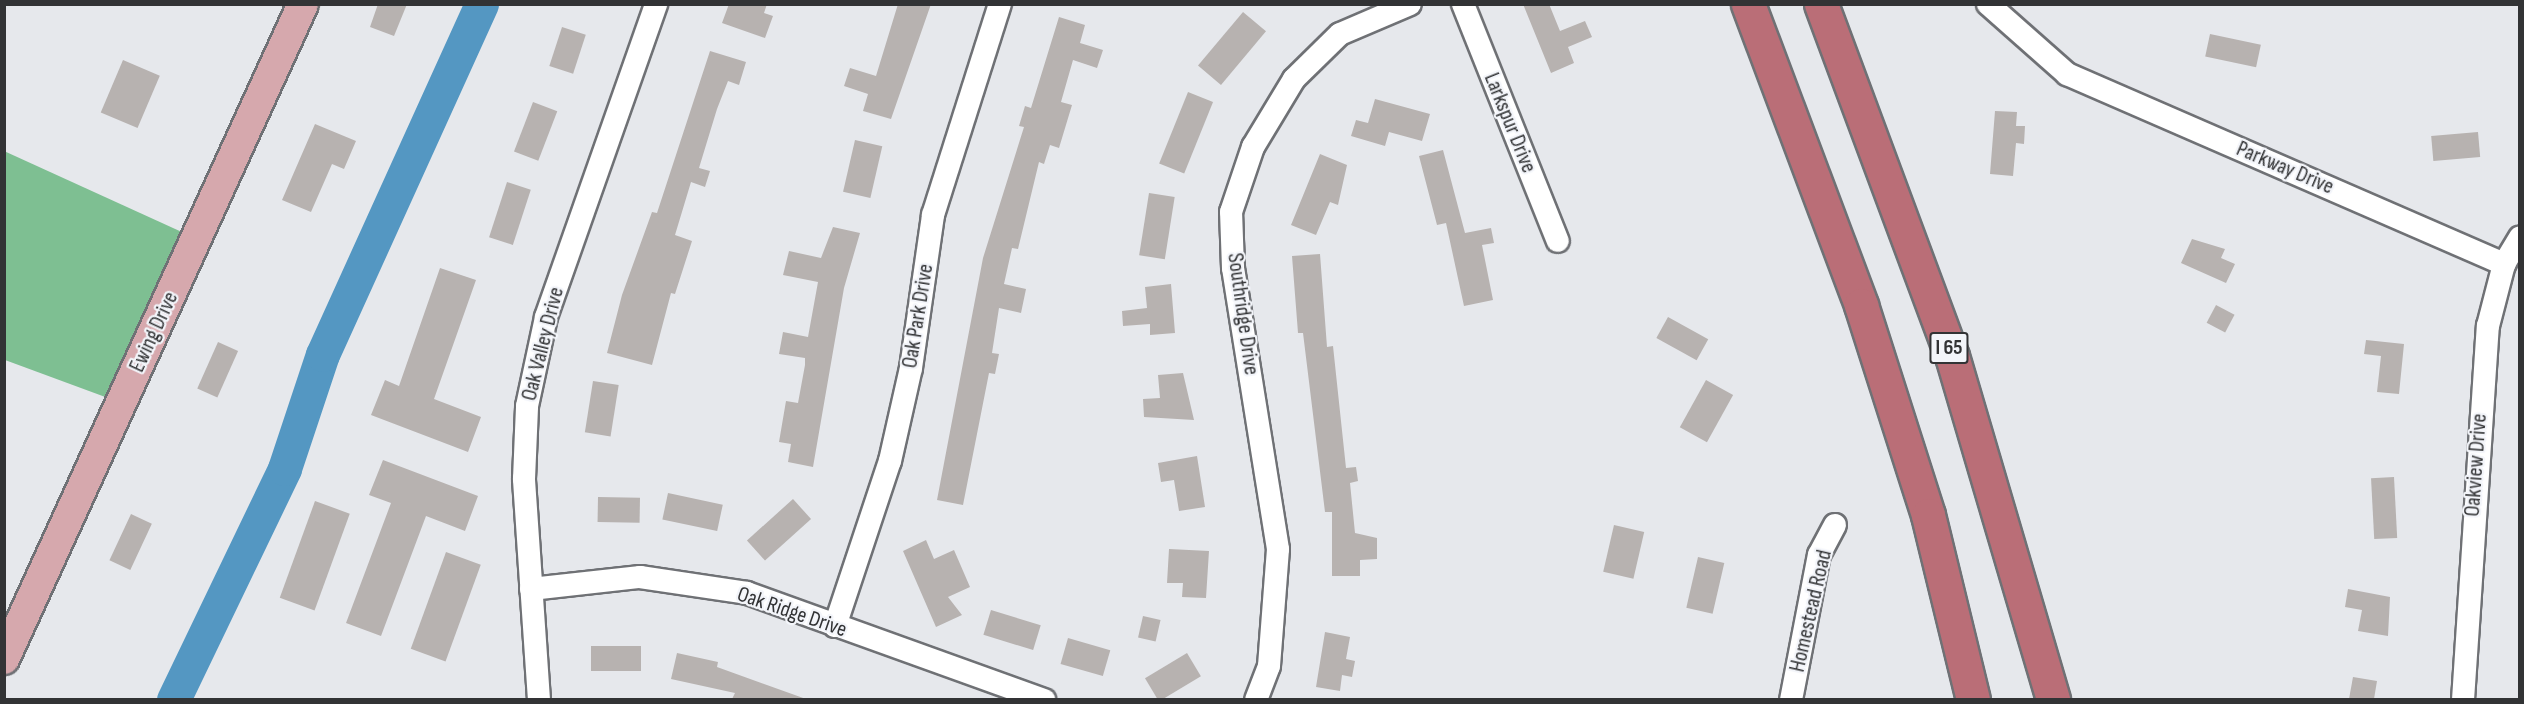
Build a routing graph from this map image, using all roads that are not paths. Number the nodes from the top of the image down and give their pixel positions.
1 (303, 4) edge
2 (656, 4) edge
3 (1000, 4) edge
4 (1410, 4) edge
5 (1463, 4) edge
6 (1748, 4) edge
7 (1821, 4) edge
8 (1988, 4) edge
9 (2520, 237) edge
10 (1558, 241) dead end
11 (2504, 264) junction
12 (1928, 514) junction
13 (1835, 525) dead end
14 (531, 589) junction
15 (835, 626) junction
16 (4, 659) edge
17 (539, 699) edge
18 (1044, 699) edge
19 (1256, 699) edge
20 (1791, 699) edge
21 (1955, 699) edge
22 (1972, 699) edge
23 (2053, 699) edge
24 (2463, 699) edge

1 - 16 main road, Ewing Drive
2 - 14 street, Oak Valley Drive
3 - 15 street, Oak Park Drive
4 - 19 street, Southridge Drive
5 - 10 street, Larkspur Drive
6 - 12 highway
7 - 23 highway, I 65
8 - 11 street, Parkway Drive
9 - 11 street, Oakview Drive
11 - 24 street, Oakview Drive
12 - 21 highway
12 - 22 highway
13 - 20 street, Homestead Road
14 - 15 street, Oak Ridge Drive
14 - 17 street, Oak Valley Drive
15 - 18 street, Oak Ridge Drive

